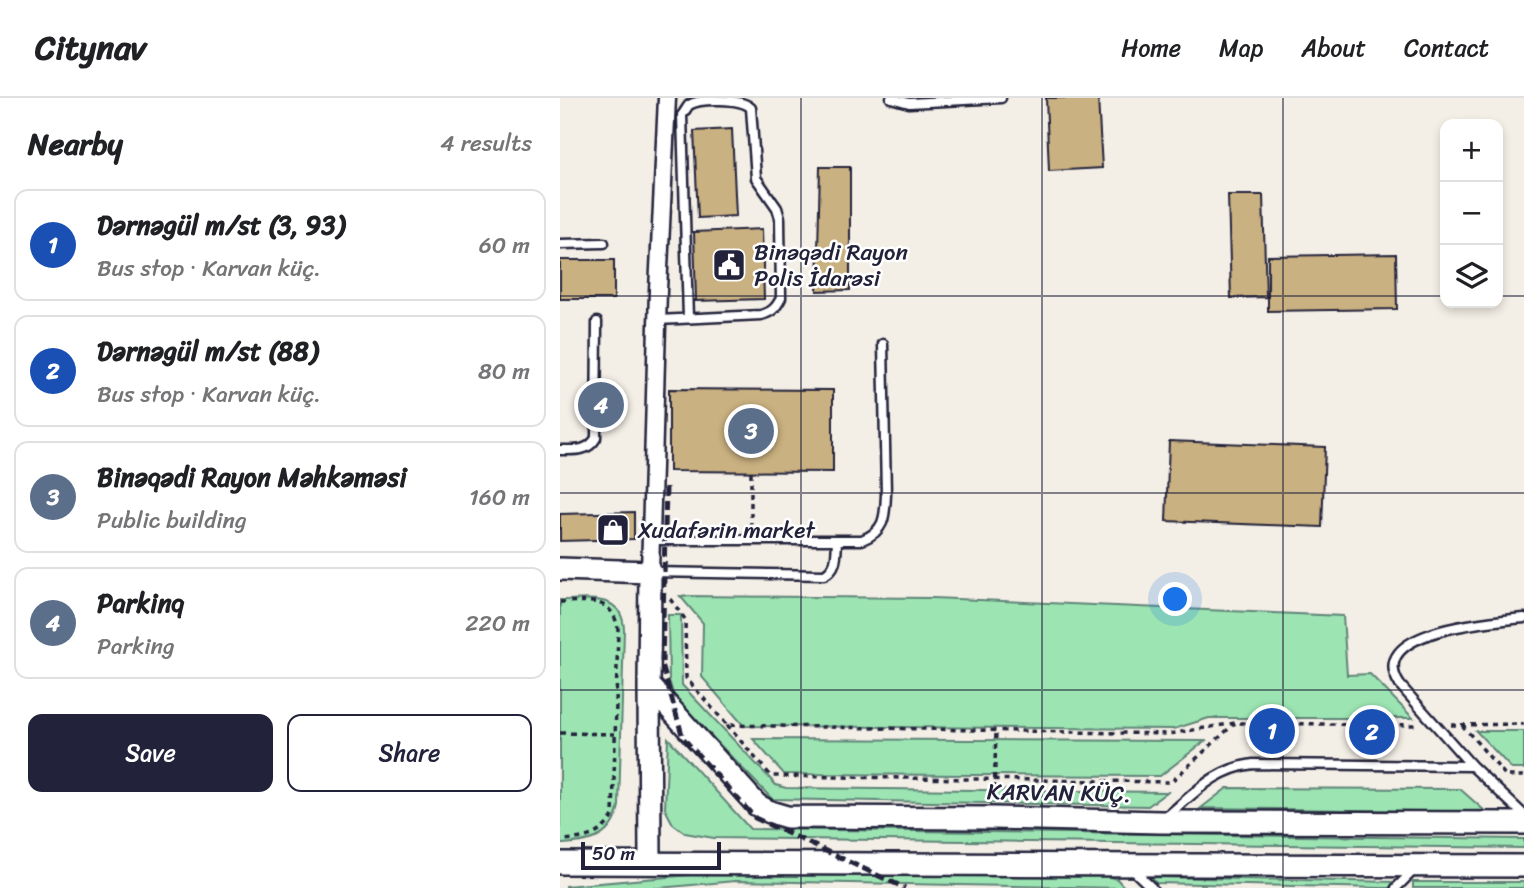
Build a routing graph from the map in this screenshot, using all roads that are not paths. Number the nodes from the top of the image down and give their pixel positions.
1 (667, 98) edge
2 (891, 98) edge
3 (1001, 98) edge
4 (604, 243) dead end
5 (560, 244) edge
6 (688, 318) junction
7 (658, 320) junction
8 (597, 322) dead end
9 (883, 344) dead end
10 (560, 450) edge
11 (653, 540) junction
12 (837, 540) junction
13 (560, 569) edge
14 (650, 572) junction
15 (1524, 618) edge
16 (649, 685) junction
17 (1472, 766) junction
18 (1524, 815) edge
19 (1160, 822) junction
20 (1524, 823) edge
21 (650, 862) junction
22 (560, 863) edge
23 (1127, 864) junction
24 (1419, 866) junction
25 (1524, 866) edge
26 (1152, 888) edge
27 (1396, 888) edge

1 - 7 street
2 - 3 lane
4 - 5 lane
6 - 6 lane
6 - 7 lane
7 - 11 street
8 - 10 lane
9 - 12 lane
11 - 12 lane
11 - 14 street
12 - 14 lane
13 - 14 street
14 - 16 street
15 - 17 lane
16 - 19 street, KARVAN KÜÇ.
16 - 21 street
17 - 18 lane
17 - 19 lane
19 - 20 street, KARVAN KÜÇ.
21 - 22 street
21 - 23 street
23 - 24 street
23 - 26 lane
24 - 25 street
24 - 27 lane

